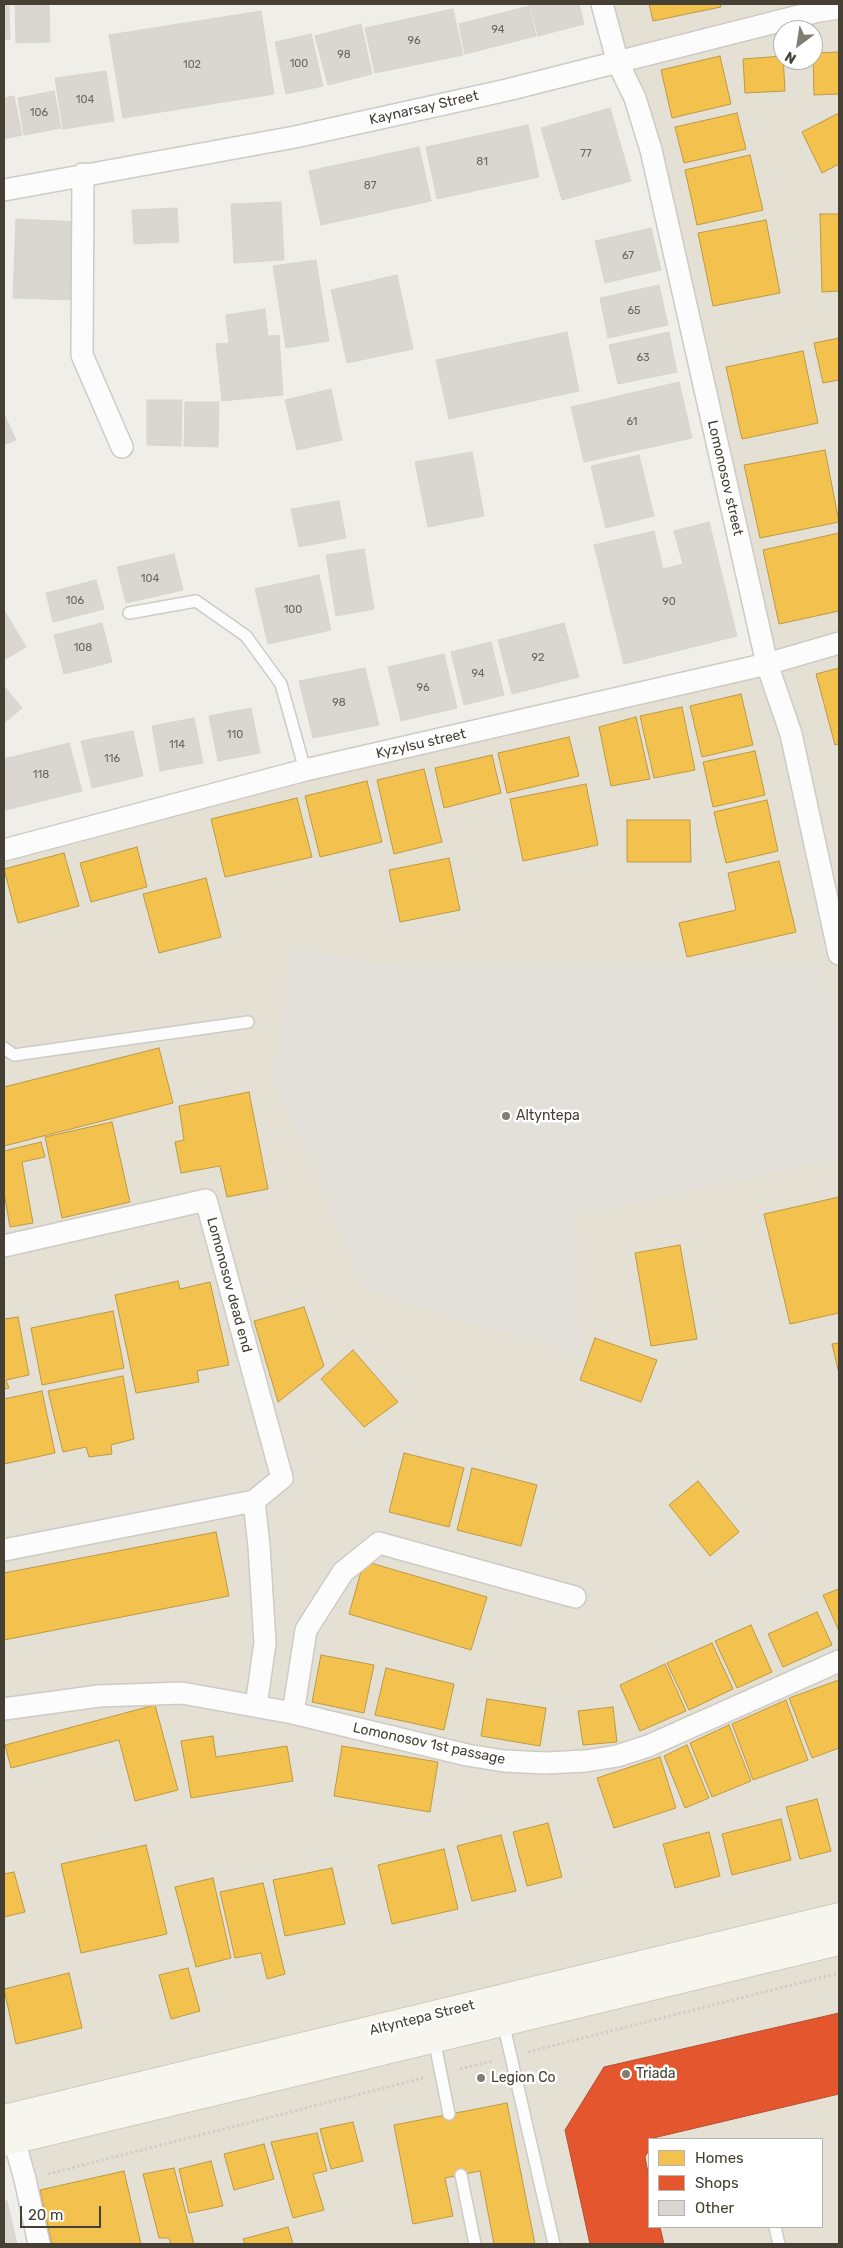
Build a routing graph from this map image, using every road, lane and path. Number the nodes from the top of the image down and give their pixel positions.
1 (602, 4) edge
2 (839, 8) edge
3 (618, 63) junction
4 (84, 174) junction
5 (4, 190) edge
6 (122, 447) dead end
7 (130, 613) dead end
8 (839, 643) edge
9 (767, 664) junction
10 (305, 770) junction
11 (4, 850) edge
12 (839, 954) edge
13 (248, 1022) dead end
14 (4, 1048) edge
15 (4, 1246) edge
16 (254, 1500) junction
17 (4, 1550) edge
18 (575, 1597) dead end
19 (839, 1662) edge
20 (256, 1706) junction
21 (4, 1709) edge
22 (293, 1713) junction
23 (839, 1917) edge
24 (839, 1942) edge
25 (503, 2022) junction
26 (434, 2039) junction
27 (449, 2114) dead end
28 (8, 2130) edge
29 (461, 2175) dead end
30 (775, 2228) edge
31 (39, 2244) edge
32 (475, 2244) edge
33 (554, 2244) edge
34 (779, 2244) edge

1 - 3 street, Lomonosov street
2 - 3 street, Kaynarsay Street
3 - 4 street, Kaynarsay Street
3 - 9 street, Lomonosov street
4 - 5 street, Kaynarsay Street
4 - 6 street
7 - 10 lane
8 - 9 street, Kyzylsu street
9 - 10 street, Kyzylsu street
9 - 12 street, Lomonosov street
10 - 11 street, Kyzylsu street
13 - 14 lane
15 - 16 street, Lomonosov dead end
16 - 17 street, Lomonosov dead end
16 - 20 street
18 - 22 street
19 - 22 street, Lomonosov 1st passage
20 - 21 street, Lomonosov 1st passage
20 - 22 street, Lomonosov 1st passage
23 - 28 main road, Altyntepa Street
24 - 25 main road, Altyntepa Street
25 - 26 main road, Altyntepa Street
25 - 33 lane
26 - 27 lane
26 - 28 main road, Altyntepa Street
28 - 31 street
29 - 32 lane
30 - 34 lane

